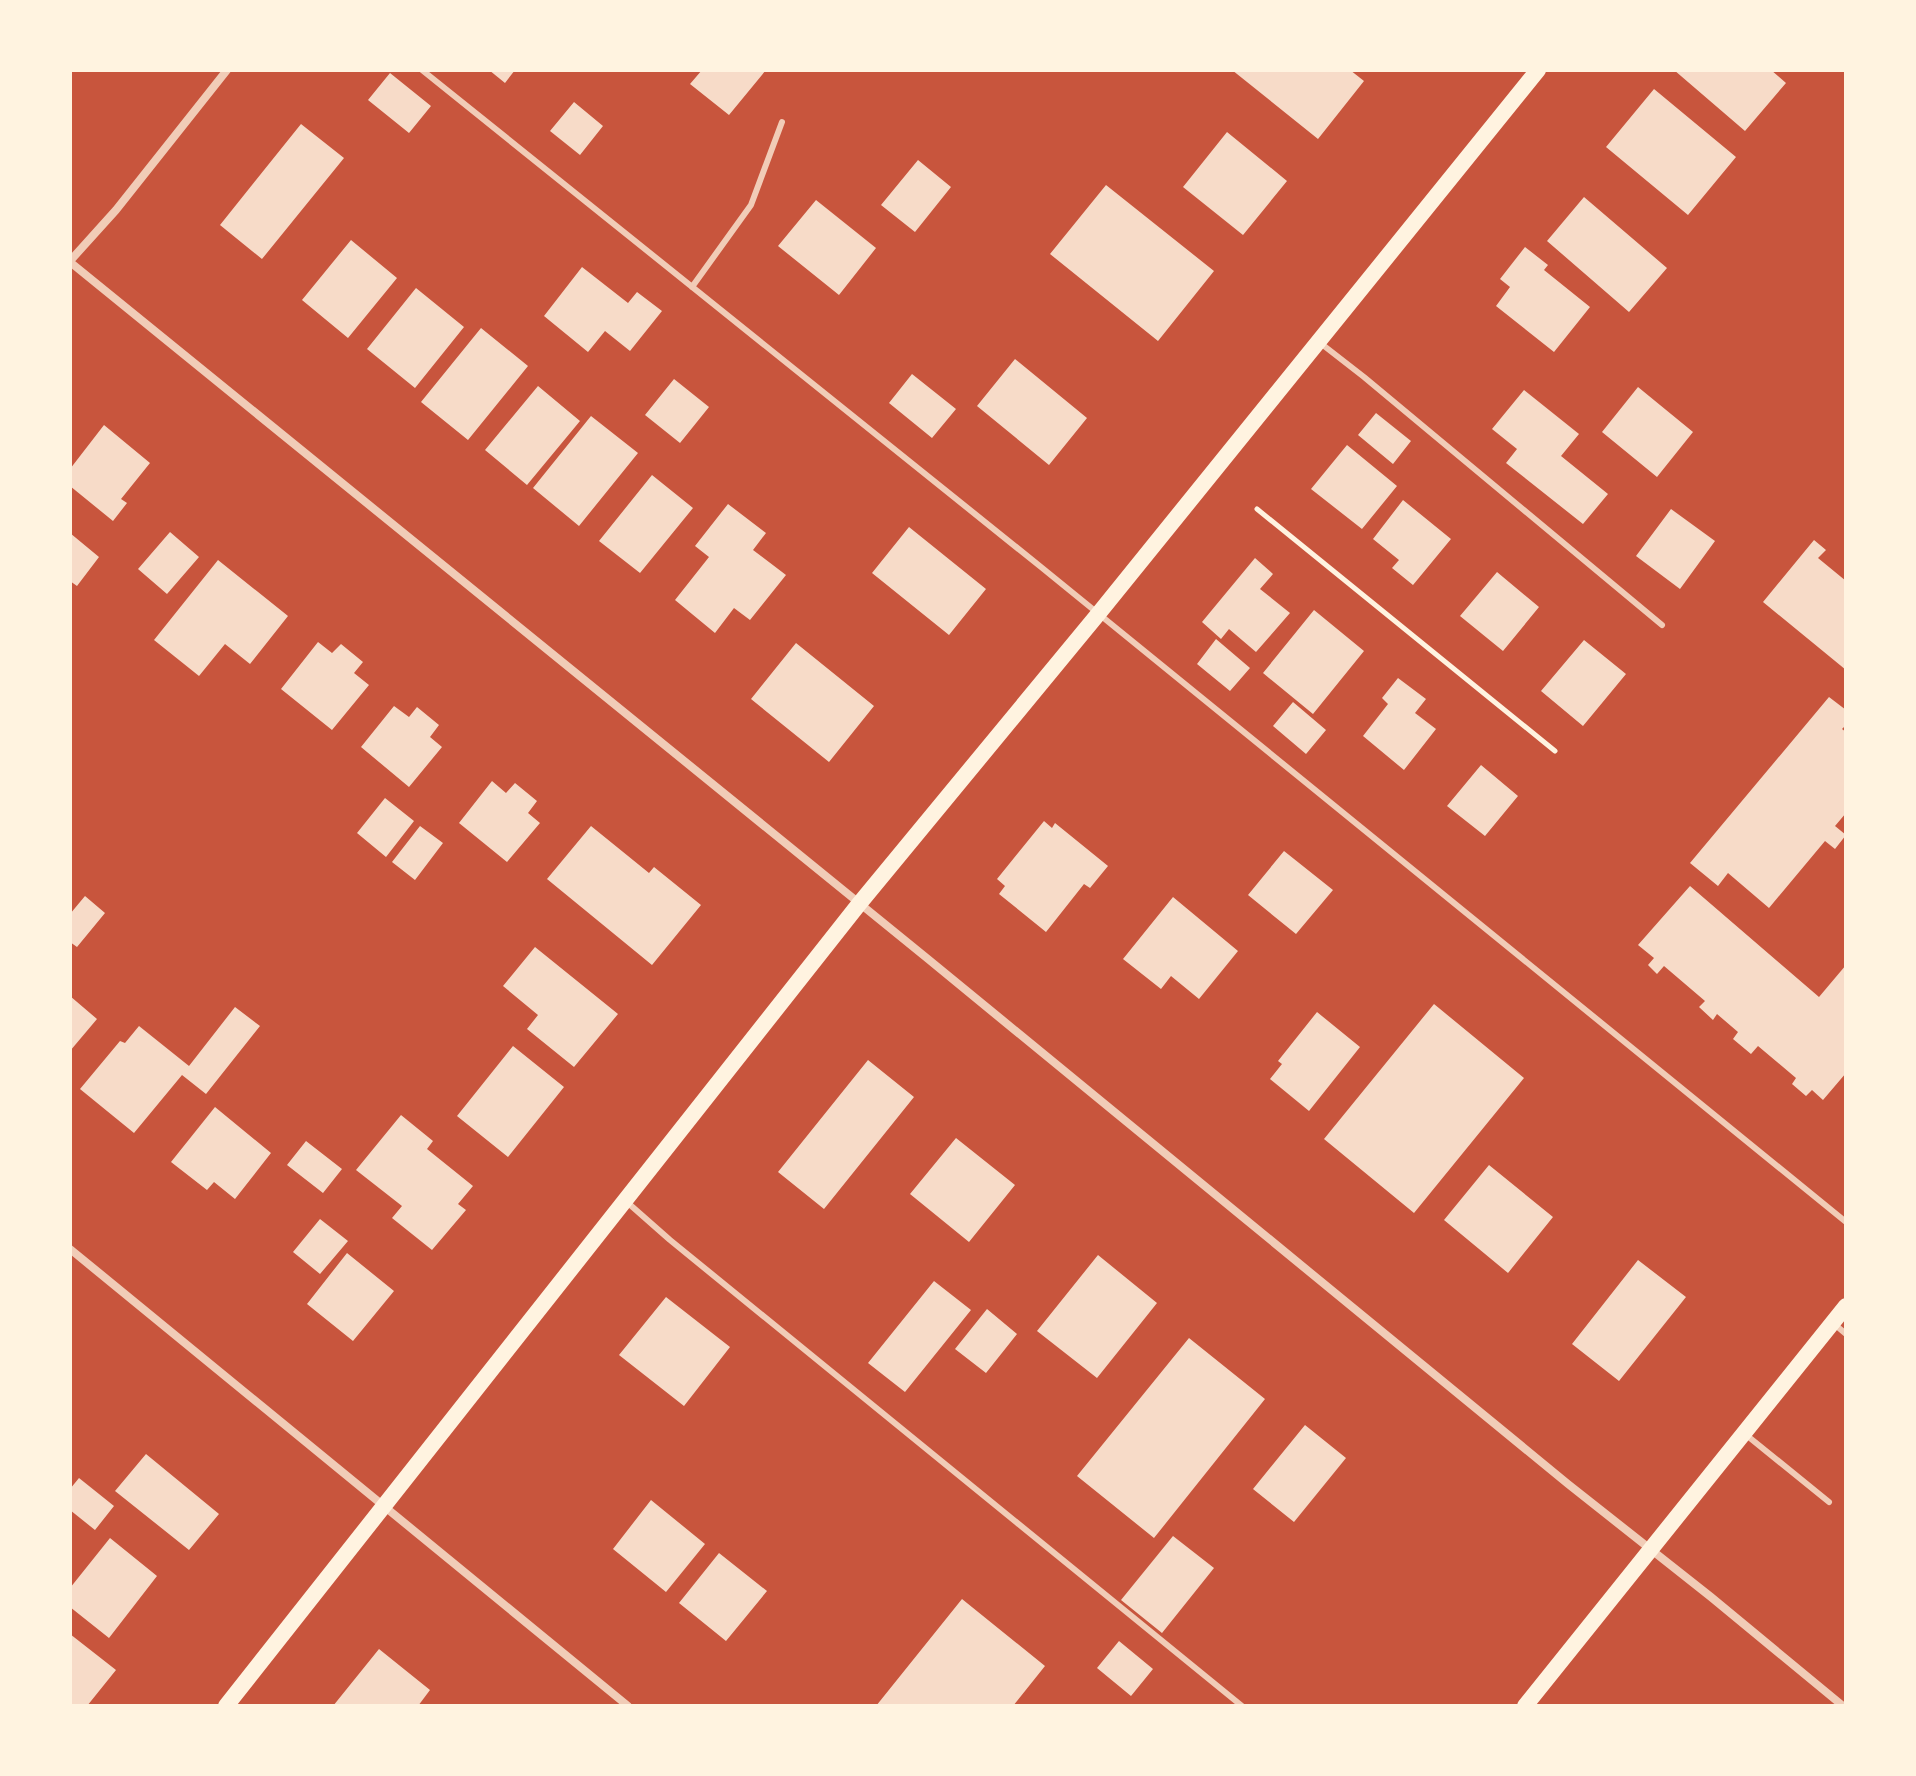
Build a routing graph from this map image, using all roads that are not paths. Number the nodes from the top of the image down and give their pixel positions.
1 (227, 70) edge
2 (422, 70) edge
3 (1538, 70) edge
4 (782, 122) dead end
5 (70, 261) edge
6 (692, 287) junction
7 (1319, 342) junction
8 (1099, 613) junction
9 (1662, 625) dead end
10 (859, 904) junction
11 (625, 1201) junction
12 (1846, 1222) edge
13 (70, 1249) edge
14 (1846, 1306) edge
15 (1839, 1328) edge
16 (1744, 1432) junction
17 (1829, 1502) dead end
18 (383, 1506) junction
19 (1651, 1549) junction
20 (226, 1706) edge
21 (628, 1706) edge
22 (1242, 1706) edge
23 (1525, 1706) edge
24 (1843, 1706) edge

1 - 5 street
2 - 6 lane
3 - 7 main road
4 - 6 lane
5 - 10 street
6 - 8 lane
7 - 8 main road
7 - 9 lane
8 - 10 main road
8 - 12 lane
10 - 11 main road
10 - 19 street
11 - 18 main road
11 - 22 lane
13 - 18 street
14 - 15 main road
15 - 16 main road
16 - 17 lane
16 - 19 main road
18 - 20 main road
18 - 21 street
19 - 23 main road
19 - 24 street

